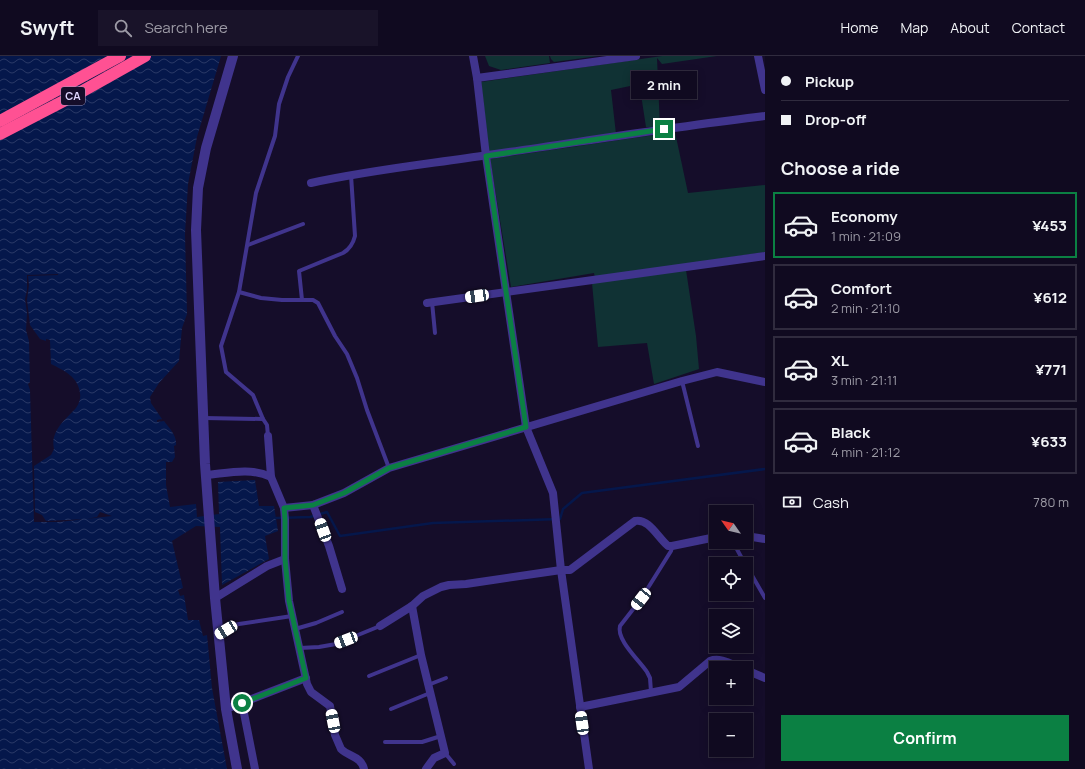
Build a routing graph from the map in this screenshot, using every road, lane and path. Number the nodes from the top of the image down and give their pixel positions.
1 (120, 56) edge
2 (145, 56) edge
3 (233, 56) edge
4 (298, 56) edge
5 (473, 56) edge
6 (636, 56) edge
7 (758, 56) edge
8 (477, 78) junction
9 (765, 90) edge
10 (765, 116) edge
11 (0, 121) edge
12 (0, 134) edge
13 (486, 156) junction
14 (351, 174) junction
15 (311, 183) dead end
16 (303, 224) dead end
17 (248, 245) junction
18 (765, 256) edge
19 (239, 292) junction
20 (507, 292) junction
21 (302, 300) junction
22 (429, 302) joint
23 (435, 333) dead end
24 (682, 381) junction
25 (765, 382) edge
26 (204, 418) junction
27 (263, 419) junction
28 (526, 427) junction
29 (268, 436) joint
30 (698, 446) dead end
31 (389, 468) junction
32 (206, 476) junction
33 (271, 477) junction
34 (313, 505) junction
35 (284, 508) junction
36 (753, 537) edge
37 (709, 538) edge
38 (765, 539) edge
39 (672, 546) junction
40 (285, 559) junction
41 (561, 570) junction
42 (753, 577) edge
43 (342, 589) dead end
44 (215, 598) junction
45 (765, 598) edge
46 (412, 606) junction
47 (342, 612) dead end
48 (292, 616) junction
49 (380, 626) joint
50 (295, 629) junction
51 (219, 635) junction
52 (300, 648) junction
53 (421, 656) junction
54 (723, 661) edge
55 (753, 673) edge
56 (369, 676) dead end
57 (306, 678) junction
58 (446, 678) dead end
59 (765, 678) edge
60 (429, 689) junction
61 (651, 693) junction
62 (242, 703) junction
63 (580, 708) junction
64 (226, 709) junction
65 (391, 709) dead end
66 (441, 736) junction
67 (385, 742) dead end
68 (445, 753) junction
69 (454, 764) dead end
70 (237, 769) edge
71 (255, 769) edge
72 (364, 769) edge
73 (426, 769) edge
74 (589, 769) edge

1 - 11 highway, CA
2 - 12 highway, CA
3 - 26 street
4 - 17 lane
5 - 8 street
6 - 8 street
7 - 9 street
8 - 13 street
10 - 13 street
13 - 14 street
13 - 20 street
14 - 15 street
14 - 21 lane
16 - 17 lane
17 - 19 lane
18 - 20 street
19 - 21 lane
19 - 27 lane
20 - 22 street
20 - 28 street
21 - 31 lane
22 - 23 lane
24 - 25 street
24 - 28 street
24 - 30 lane
26 - 27 lane
26 - 32 street
27 - 29 lane
28 - 31 street
28 - 41 street
29 - 33 street
31 - 34 street
32 - 33 street
32 - 44 street
33 - 35 street
34 - 35 street
34 - 43 street
35 - 40 street
36 - 38 street
37 - 39 street
39 - 41 street
39 - 61 lane
40 - 44 street
40 - 48 street
41 - 46 street
41 - 63 street
42 - 45 lane
44 - 51 street
46 - 49 street
46 - 53 street
47 - 50 lane
48 - 50 street
48 - 51 lane
49 - 52 lane
50 - 52 street
51 - 64 street
52 - 57 street
53 - 56 lane
53 - 60 street
54 - 61 street
55 - 59 street
57 - 62 street
57 - 72 street
58 - 60 lane
60 - 65 lane
60 - 66 street
61 - 63 street
62 - 64 street
62 - 71 street
63 - 74 street
64 - 70 street
66 - 67 lane
66 - 68 street
68 - 69 lane
68 - 73 street

